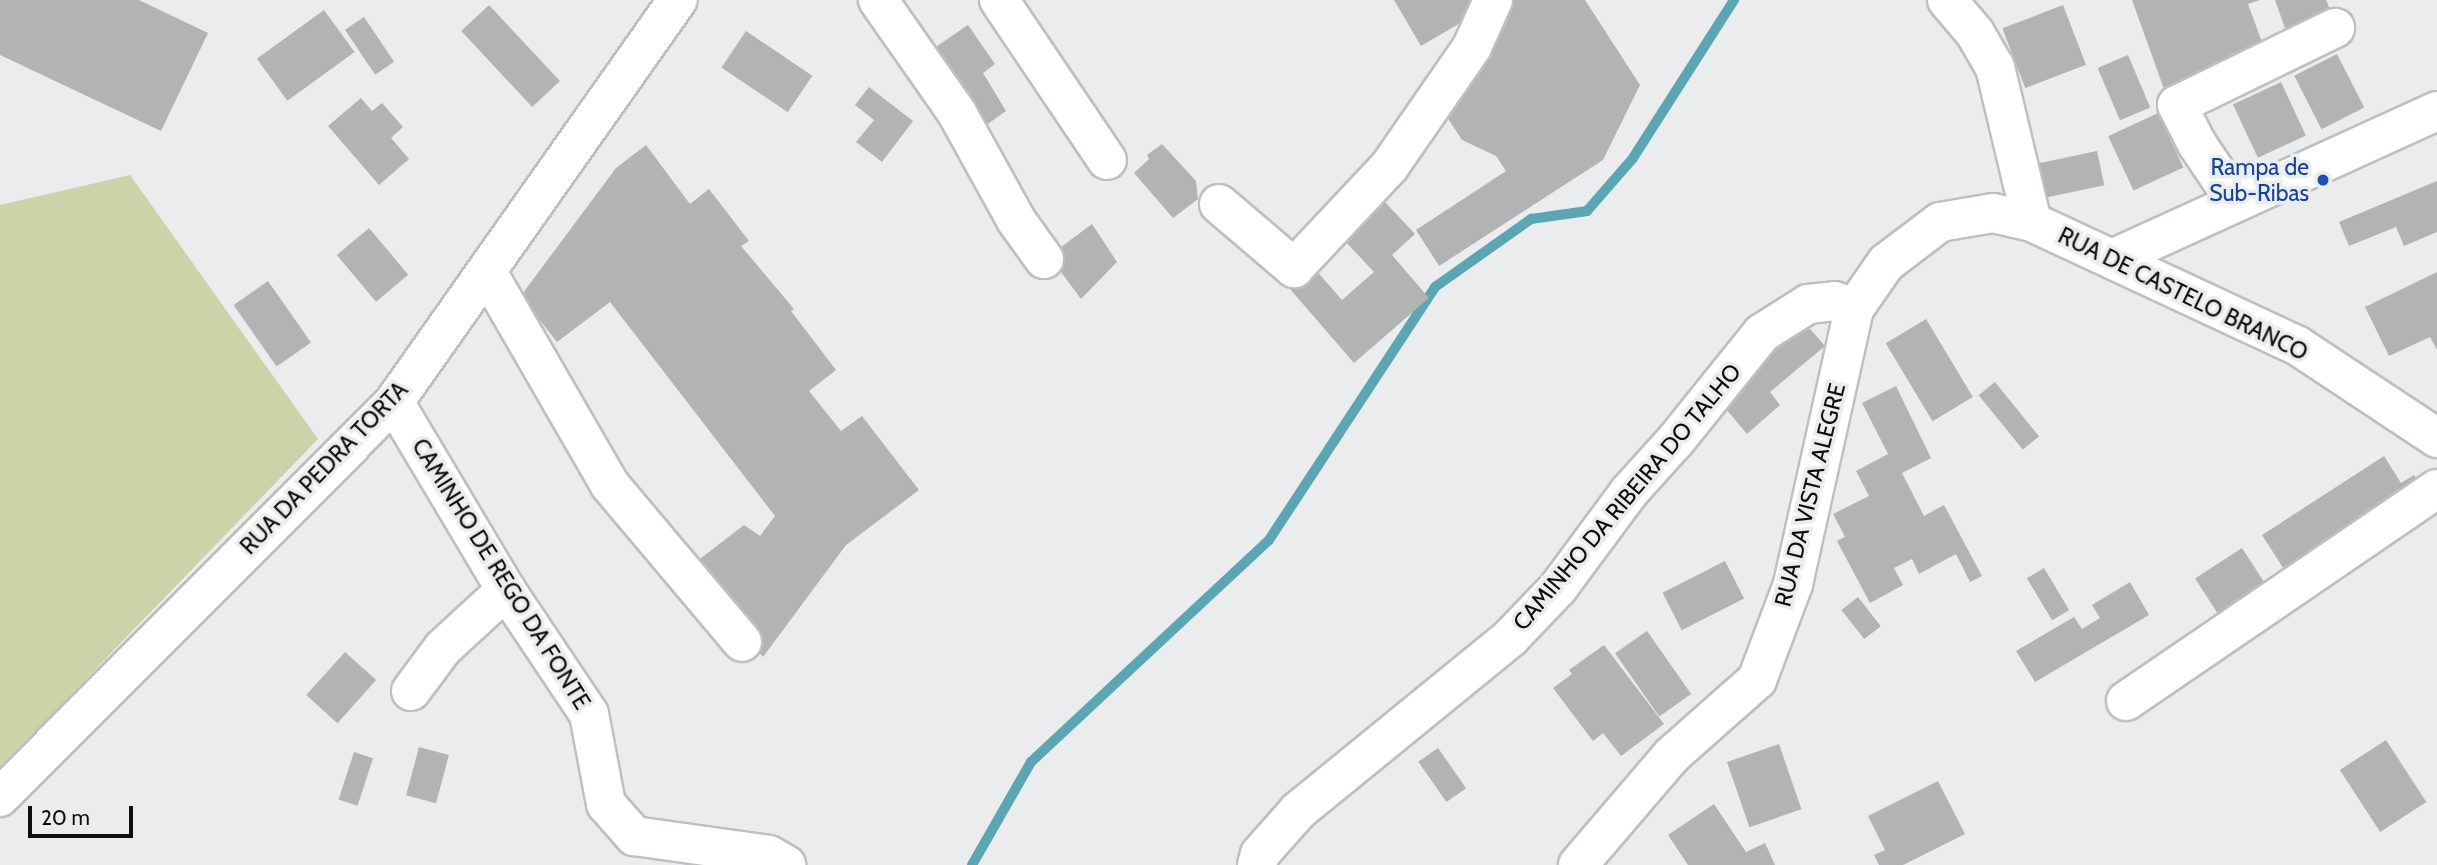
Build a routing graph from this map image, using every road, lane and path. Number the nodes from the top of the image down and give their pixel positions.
1 (678, 0) edge
2 (877, 0) edge
3 (999, 0) edge
4 (1493, 0) edge
5 (1947, 0) edge
6 (2335, 27) dead end
7 (2437, 111) edge
8 (1107, 160) dead end
9 (2236, 202) junction
10 (1219, 204) dead end
11 (2032, 222) junction
12 (1044, 259) dead end
13 (2112, 259) junction
14 (487, 272) junction
15 (1854, 309) junction
16 (394, 402) junction
17 (2437, 438) edge
18 (2437, 489) edge
19 (506, 590) junction
20 (742, 642) dead end
21 (411, 691) dead end
22 (2126, 701) dead end
23 (0, 797) edge
24 (786, 865) edge
25 (1257, 865) edge
26 (1578, 865) edge

1 - 14 street, RUA DA PEDRA TORTA
2 - 12 street
3 - 8 street
4 - 10 street
5 - 11 street
6 - 9 street
7 - 9 street
9 - 13 street
11 - 13 street, RUA DE CASTELO BRANCO
11 - 15 street, RUA DA VISTA ALEGRE
13 - 17 street, RUA DE CASTELO BRANCO
14 - 16 street, RUA DA PEDRA TORTA
14 - 20 street
15 - 25 street, CAMINHO DA RIBEIRA DO TALHO
15 - 26 street, RUA DA VISTA ALEGRE
16 - 19 street, CAMINHO DE REGO DA FONTE
16 - 23 street, RUA DA PEDRA TORTA
18 - 22 street
19 - 21 street
19 - 24 street, CAMINHO DE REGO DA FONTE

